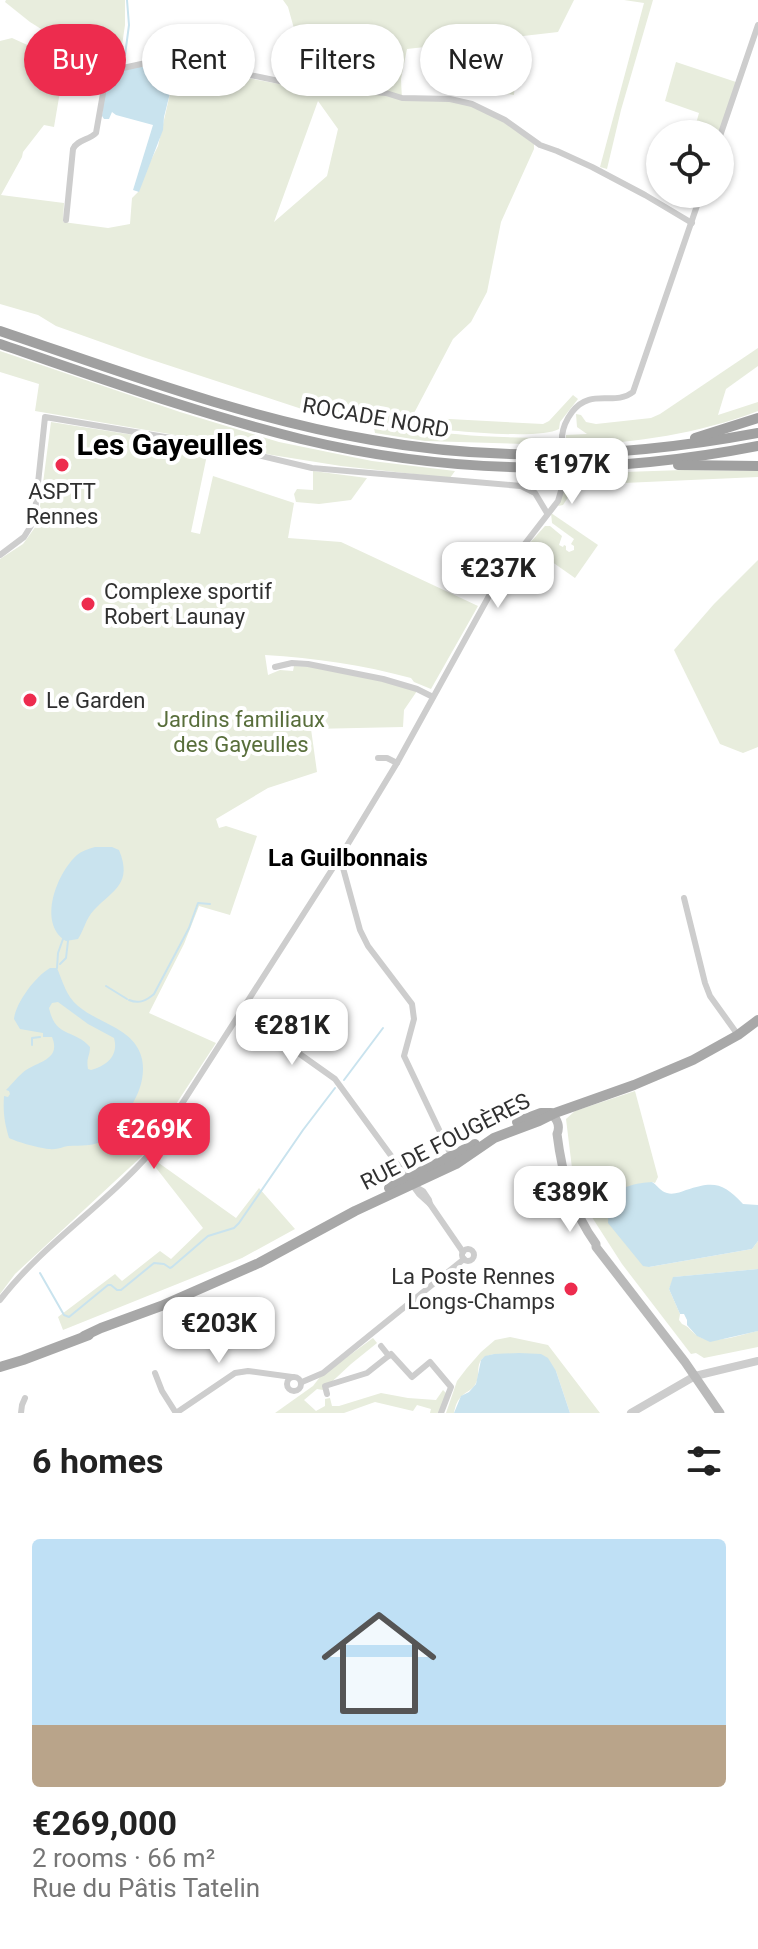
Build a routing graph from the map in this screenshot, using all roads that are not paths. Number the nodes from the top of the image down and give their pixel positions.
1 (758, 25) edge
2 (725, 120) edge
3 (697, 208) edge
4 (66, 220) dead end
5 (692, 223) junction
6 (0, 331) edge
7 (0, 344) edge
8 (758, 418) edge
9 (758, 433) edge
10 (758, 446) edge
11 (549, 455) junction
12 (758, 466) edge
13 (576, 468) junction
14 (547, 513) junction
15 (0, 555) edge
16 (275, 667) dead end
17 (433, 697) junction
18 (378, 758) dead end
19 (397, 763) junction
20 (340, 857) junction
21 (684, 898) dead end
22 (239, 1015) junction
23 (758, 1020) edge
24 (738, 1035) junction
25 (552, 1119) junction
26 (452, 1157) junction
27 (411, 1181) junction
28 (0, 1300) edge
29 (381, 1346) dead end
30 (389, 1356) junction
31 (758, 1361) edge
32 (0, 1369) edge
33 (155, 1373) dead end
34 (276, 1375) junction
35 (695, 1376) junction
36 (292, 1377) junction
37 (302, 1382) junction
38 (287, 1385) junction
39 (327, 1394) dead end
40 (25, 1398) dead end
41 (21, 1413) edge
42 (176, 1413) edge
43 (441, 1413) edge
44 (631, 1413) edge
45 (720, 1413) edge

1 - 2 street
3 - 5 street
4 - 5 street
5 - 14 street, bridge
6 - 11 highway, ROCADE NORD
7 - 13 highway, ROCADE NORD
8 - 11 highway
9 - 11 highway, ROCADE NORD
10 - 13 highway
12 - 13 highway
14 - 15 street
14 - 17 street
16 - 17 street
17 - 19 street
18 - 19 street
19 - 20 street
20 - 22 street
20 - 26 street
21 - 24 street
22 - 27 street
22 - 28 street
23 - 24 main road
24 - 25 main road
25 - 26 main road, RUE DE FOUGÈRES
25 - 27 main road
25 - 35 main road
26 - 27 main road, RUE DE FOUGÈRES
27 - 32 main road
27 - 37 street
29 - 30 street
30 - 39 street
30 - 43 street
31 - 35 street
33 - 42 street
34 - 36 street
34 - 38 street
34 - 42 street
35 - 44 street
35 - 45 main road
36 - 37 street
36 - 38 street
37 - 38 street
40 - 41 street

